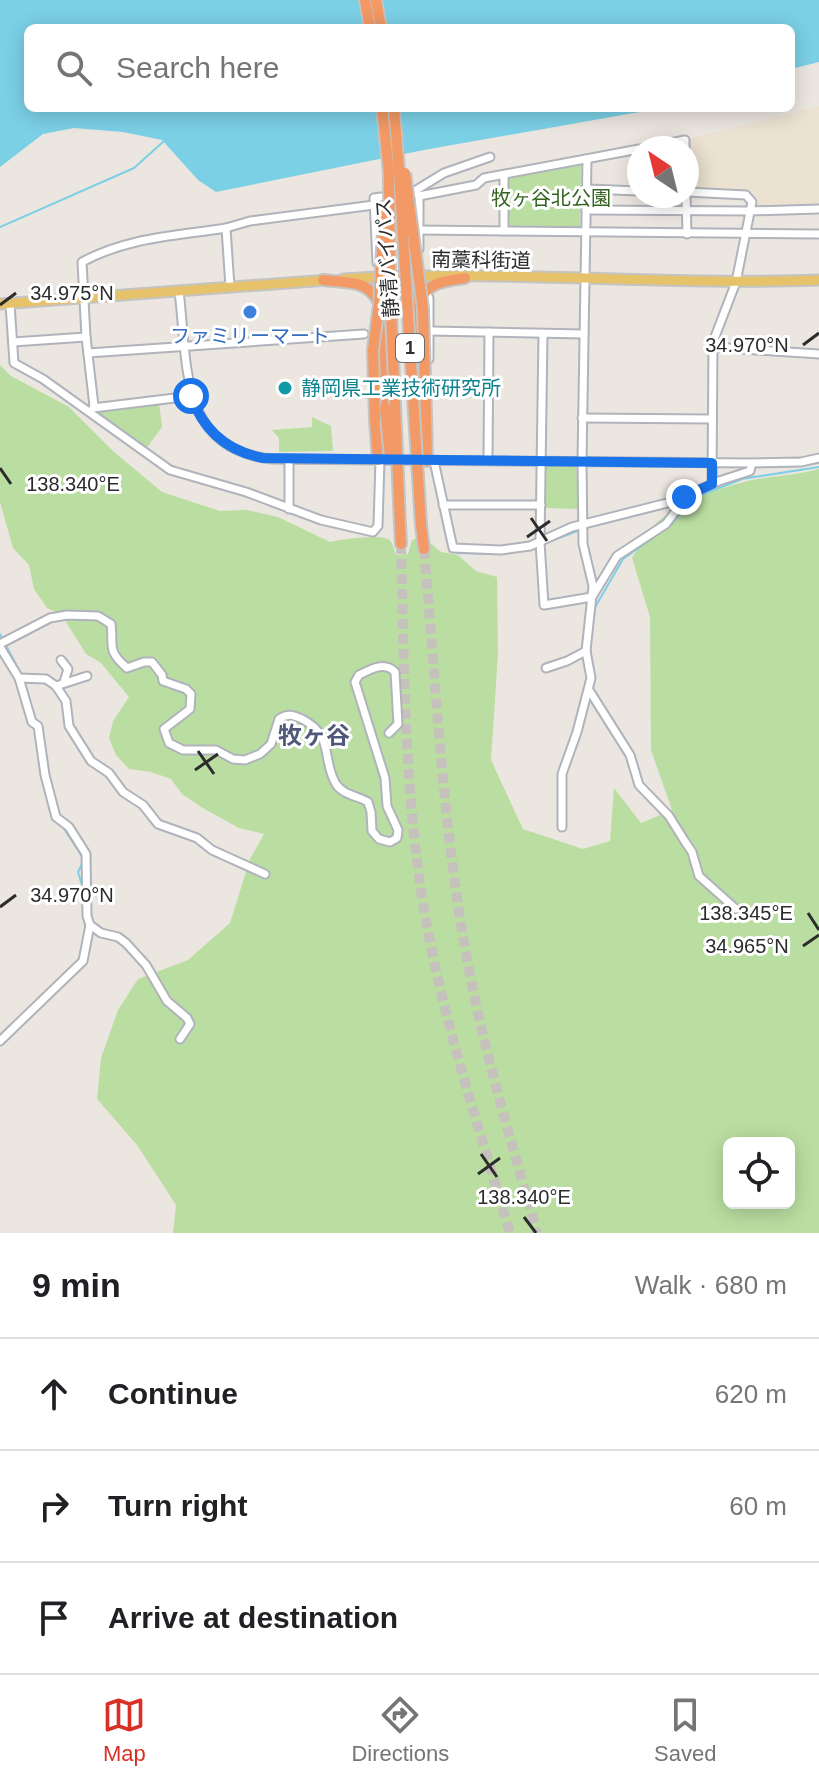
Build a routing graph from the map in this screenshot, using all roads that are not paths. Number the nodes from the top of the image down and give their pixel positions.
1 (365, 0) edge
2 (376, 0) edge
3 (369, 24) edge
4 (380, 24) edge
5 (388, 112) edge
6 (388, 112) edge
7 (388, 112) edge
8 (389, 112) edge
9 (627, 151) edge
10 (490, 157) dead end
11 (587, 159) junction
12 (504, 175) junction
13 (587, 189) junction
14 (627, 191) edge
15 (699, 194) edge
16 (419, 196) junction
17 (381, 197) dead end
18 (374, 205) junction
19 (819, 209) edge
20 (586, 210) junction
21 (751, 210) junction
22 (687, 211) junction
23 (226, 228) junction
24 (419, 230) junction
25 (504, 231) junction
26 (586, 232) junction
27 (687, 234) junction
28 (819, 234) edge
29 (744, 235) junction
30 (377, 277) junction
31 (417, 277) junction
32 (465, 278) junction
33 (585, 279) junction
34 (323, 280) junction
35 (819, 280) edge
36 (736, 282) junction
37 (230, 287) junction
38 (425, 290) junction
39 (179, 291) junction
40 (83, 298) junction
41 (378, 301) junction
42 (418, 303) junction
43 (5, 304) edge
44 (430, 331) junction
45 (489, 332) junction
46 (364, 334) dead end
47 (543, 334) junction
48 (584, 334) junction
49 (86, 337) junction
50 (13, 342) junction
51 (186, 346) junction
52 (713, 347) junction
53 (88, 353) junction
54 (819, 354) edge
55 (191, 396) junction
56 (92, 409) junction
57 (423, 411) junction
58 (582, 418) junction
59 (712, 419) junction
60 (427, 431) junction
61 (819, 458) edge
62 (289, 460) junction
63 (379, 460) junction
64 (488, 460) junction
65 (541, 460) junction
66 (431, 461) junction
67 (582, 461) junction
68 (712, 463) junction
69 (752, 463) junction
70 (712, 484) junction
71 (687, 496) junction
72 (443, 505) junction
73 (541, 505) junction
74 (289, 509) junction
75 (583, 524) junction
76 (400, 525) junction
77 (421, 525) junction
78 (540, 542) junction
79 (401, 544) tunnel mouth
80 (424, 549) tunnel mouth
81 (592, 597) junction
82 (1, 648) edge
83 (586, 651) junction
84 (61, 660) dead end
85 (546, 668) dead end
86 (87, 676) dead end
87 (19, 678) junction
88 (64, 682) junction
89 (56, 686) junction
90 (589, 690) junction
91 (389, 733) dead end
92 (562, 827) dead end
93 (265, 874) dead end
94 (736, 909) dead end
95 (90, 925) junction
96 (180, 1039) dead end
97 (0, 1041) edge

1 - 3 highway
2 - 4 highway
5 - 63 highway, 1, bridge
6 - 77 highway, 静清バイパス / 1, bridge
7 - 76 highway, 静清バイパス / 1, bridge
8 - 57 highway, 1, bridge
9 - 11 street
10 - 16 street
11 - 12 street
11 - 13 street
12 - 16 street
12 - 25 street
13 - 14 street
13 - 20 street
15 - 21 street
16 - 24 street
17 - 18 street
18 - 23 street
18 - 30 street
19 - 21 street
20 - 22 street
20 - 26 street
21 - 22 street
21 - 29 street
22 - 27 street
23 - 37 street
23 - 40 street
24 - 25 street
24 - 31 street
25 - 26 street
26 - 27 street
26 - 33 street
27 - 29 street
28 - 29 street
29 - 36 street
30 - 31 main road, 南藁科街道
30 - 34 main road, 南藁科街道
30 - 41 highway, 1
31 - 32 main road, 南藁科街道
31 - 42 highway, 1
32 - 33 main road, 南藁科街道
32 - 38 highway
33 - 36 main road, 南藁科街道
33 - 48 street
34 - 37 main road, 南藁科街道
34 - 41 highway
35 - 36 main road, 南藁科街道
36 - 52 street
37 - 39 main road, 南藁科街道
38 - 42 highway, 1
38 - 44 street
39 - 40 main road, 南藁科街道
39 - 51 street
40 - 43 main road, 南藁科街道
40 - 49 street
41 - 76 highway, 1, bridge
42 - 57 highway, 1
43 - 50 street
44 - 45 street
44 - 60 street
45 - 47 street
45 - 64 street
46 - 51 street
47 - 48 street
47 - 65 street
48 - 58 street
49 - 50 street
49 - 53 street
50 - 56 street
51 - 53 street
51 - 55 street
52 - 54 street
52 - 59 street
53 - 56 street
55 - 56 street
55 - 62 street
56 - 74 street
57 - 60 highway, 1
57 - 77 highway, 1, bridge
58 - 59 street
58 - 67 street
59 - 68 street
60 - 66 highway, 1
61 - 69 street
62 - 63 street
62 - 74 street
63 - 66 street
63 - 74 street
64 - 65 street
64 - 66 street
65 - 67 street
65 - 73 street
66 - 72 street
67 - 68 street
67 - 75 street
68 - 69 street
68 - 70 street
69 - 70 street
70 - 71 street
71 - 75 street
71 - 81 street
72 - 73 street
72 - 78 street
73 - 78 street
75 - 78 street
75 - 81 street
76 - 79 highway, 静清バイパス / 1
77 - 80 highway, 静清バイパス / 1
78 - 81 street
81 - 83 street
82 - 87 street
82 - 91 street
83 - 85 street
83 - 90 street
84 - 88 street
86 - 88 street
87 - 89 street
87 - 95 street
88 - 89 street
89 - 93 street
90 - 92 street
90 - 94 street
95 - 96 street
95 - 97 street

